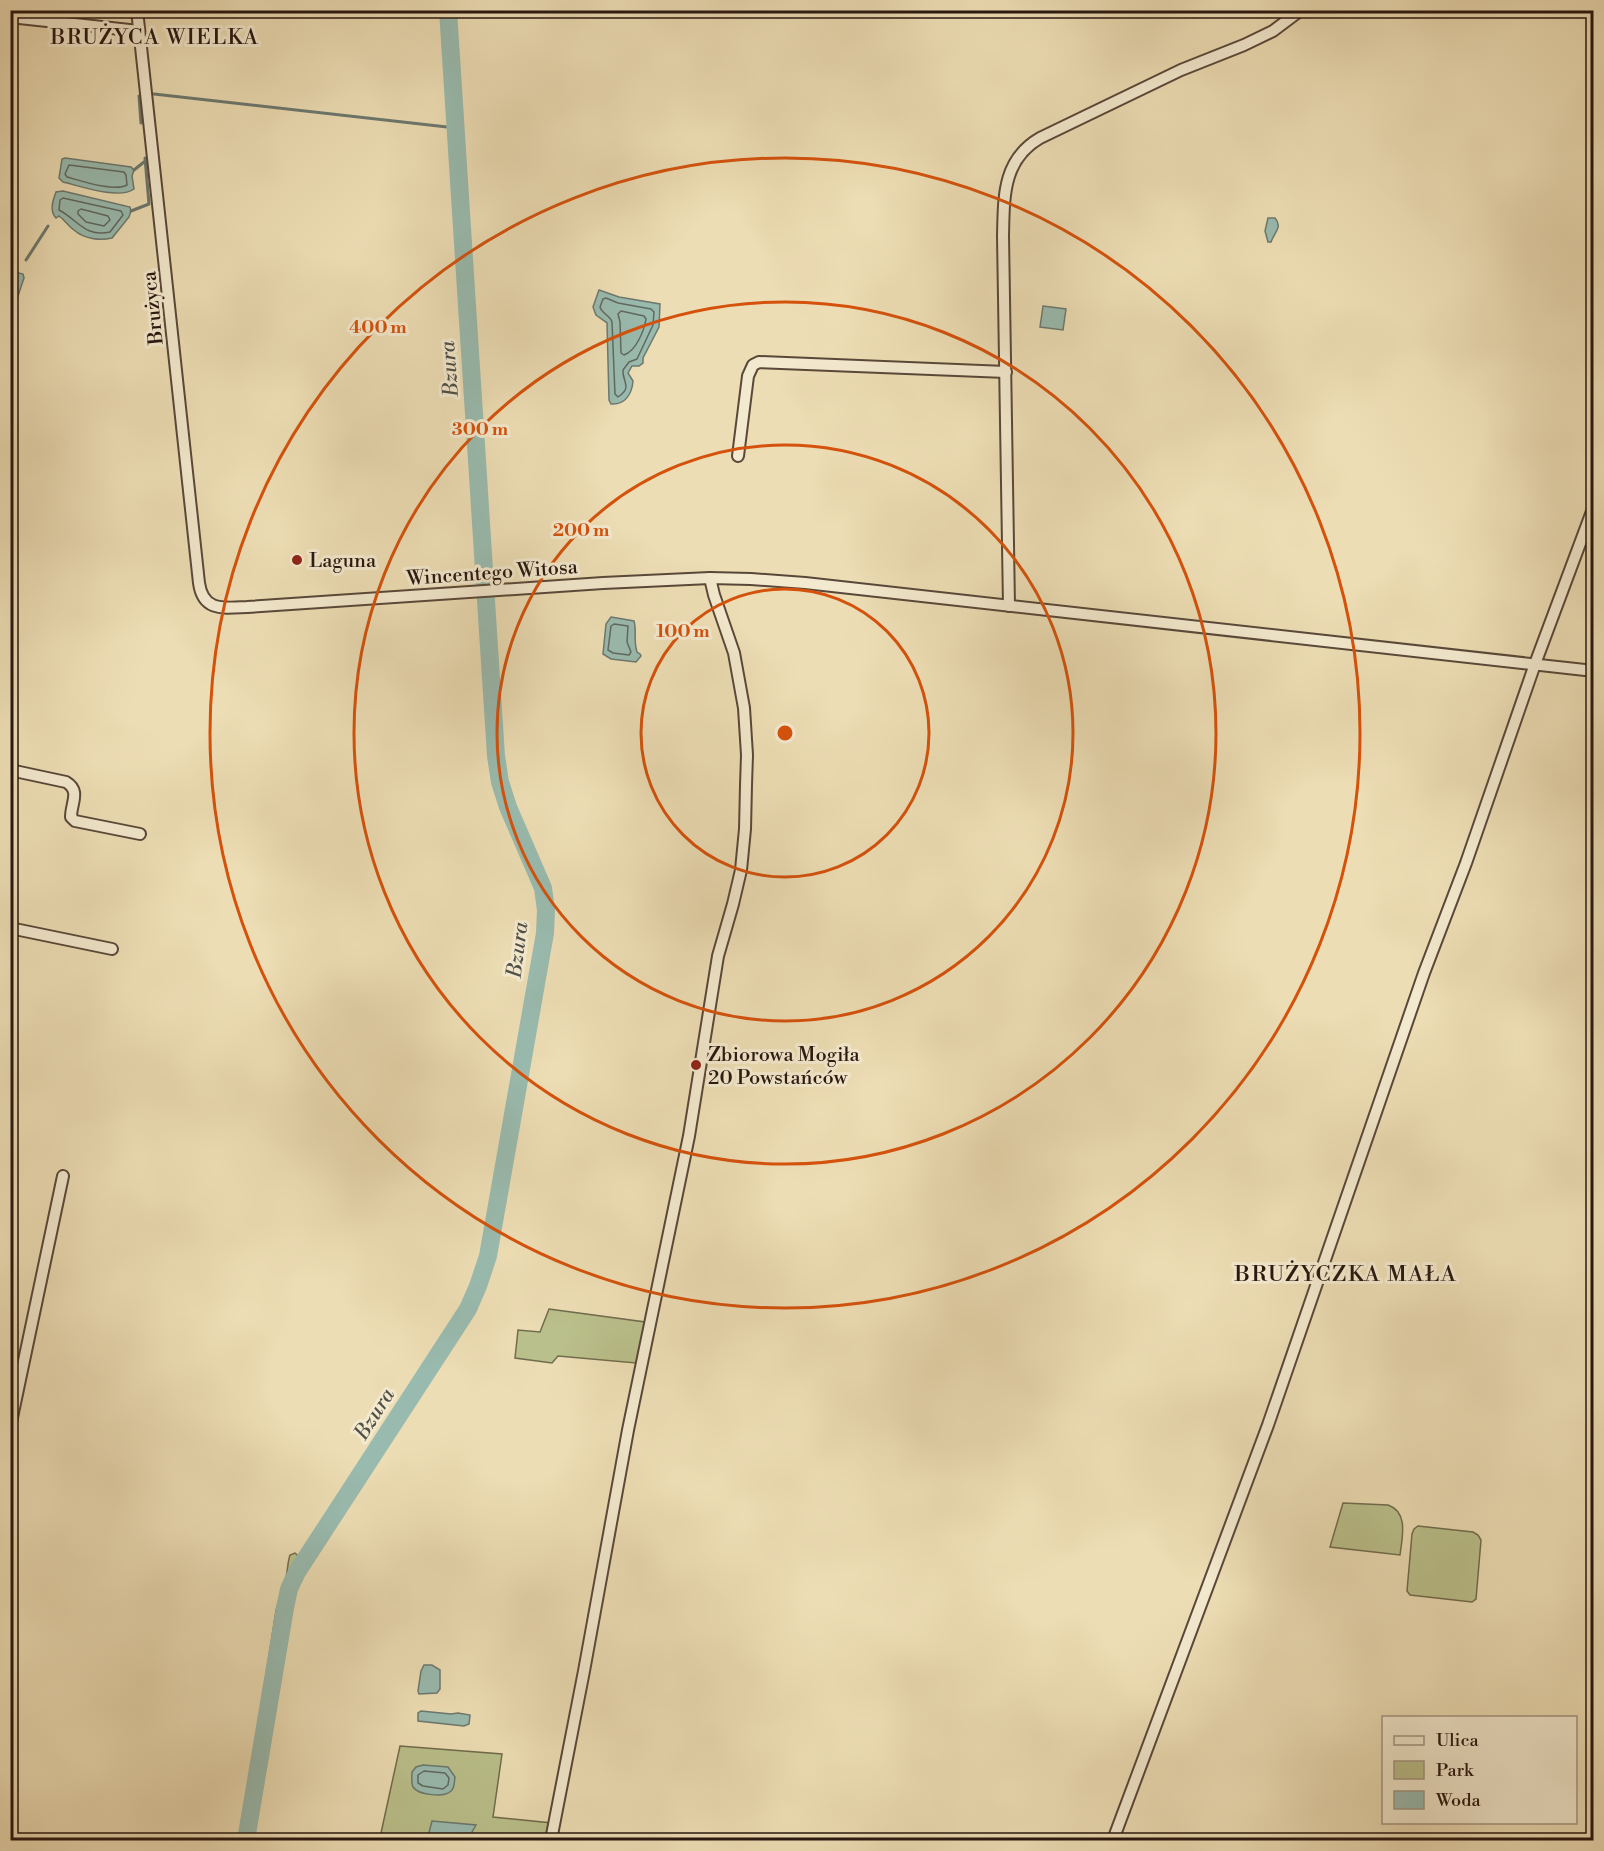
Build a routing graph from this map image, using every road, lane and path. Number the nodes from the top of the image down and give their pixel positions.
1 (137, 10) edge
2 (1301, 10) edge
3 (10, 17) edge
4 (139, 31) junction
5 (1006, 372) junction
6 (738, 456) dead end
7 (1593, 506) edge
8 (710, 578) junction
9 (205, 600) joint
10 (1009, 606) junction
11 (1535, 664) junction
12 (1593, 671) edge
13 (10, 770) edge
14 (140, 834) dead end
15 (10, 928) edge
16 (112, 949) dead end
17 (63, 1176) dead end
18 (10, 1427) edge
19 (551, 1840) edge
20 (1113, 1840) edge

1 - 4 street, Brużyca
2 - 5 street
3 - 4 street
4 - 9 street, Brużyca
5 - 6 street
5 - 10 street
7 - 11 street
8 - 9 street, Wincentego Witosa
8 - 10 street, Wincentego Witosa
8 - 19 street
10 - 11 street, Wincentego Witosa
11 - 12 street, Wincentego Witosa
11 - 20 street
13 - 14 street
15 - 16 street
17 - 18 street

